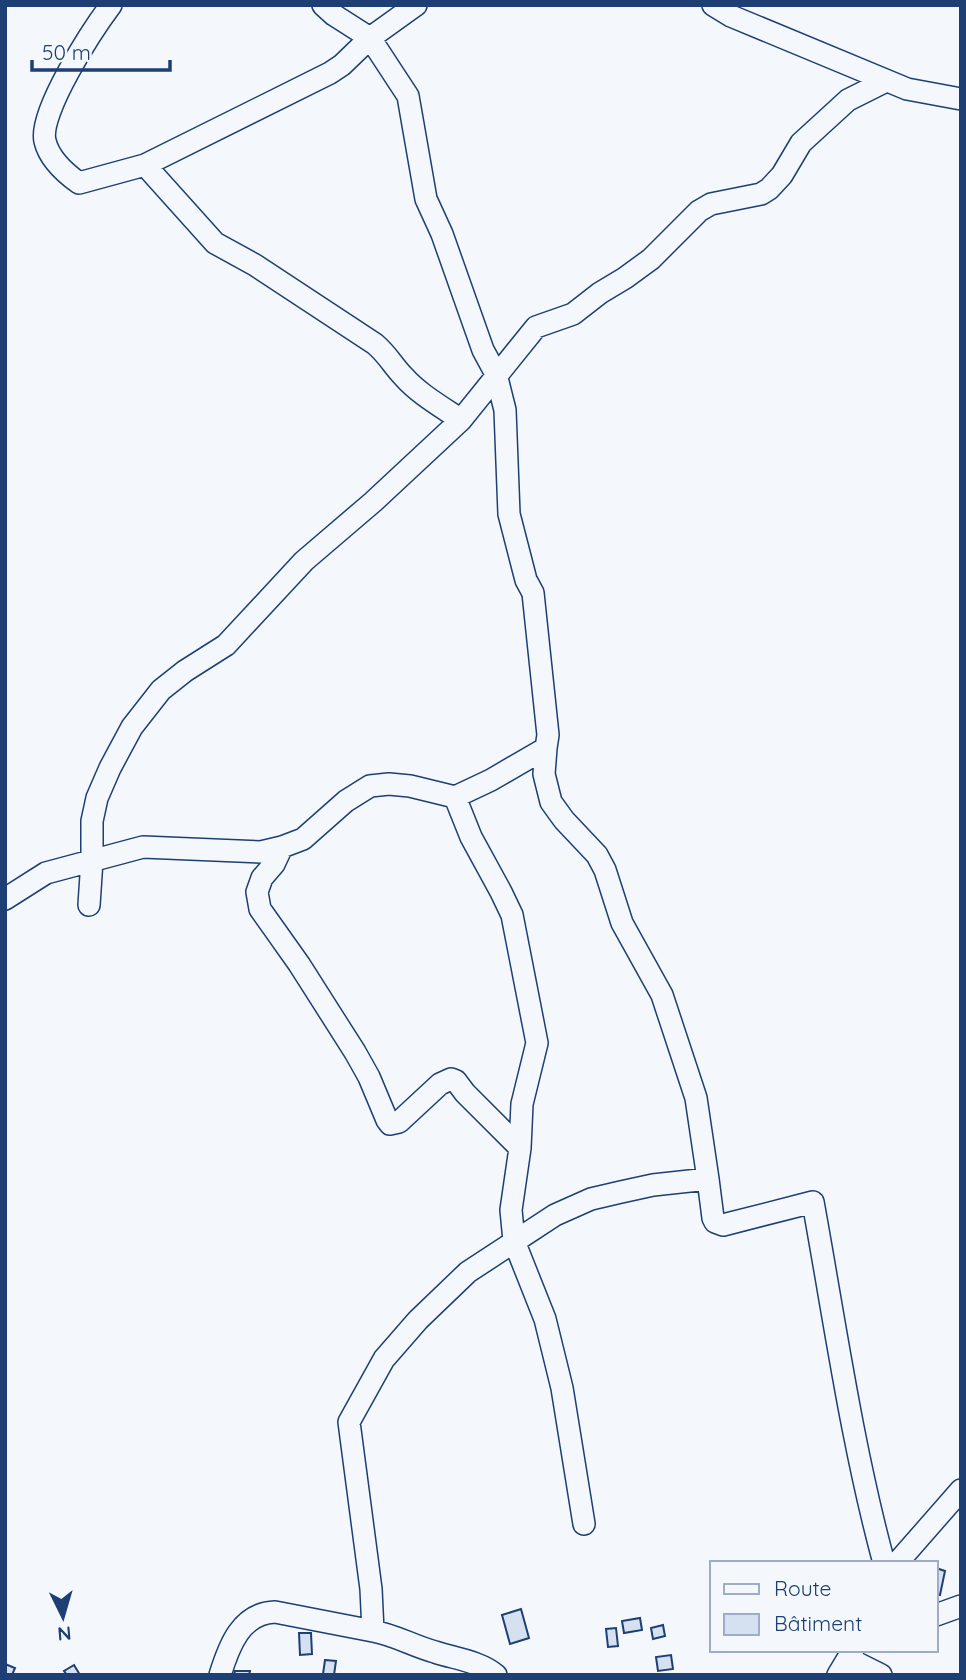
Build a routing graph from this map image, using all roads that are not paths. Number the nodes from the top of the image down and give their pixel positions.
1 (111, 5) edge
2 (323, 5) edge
3 (416, 5) edge
4 (713, 5) edge
5 (370, 38) junction
6 (886, 80) junction
7 (961, 99) edge
8 (145, 165) junction
9 (496, 374) junction
10 (461, 420) junction
11 (546, 747) junction
12 (455, 797) junction
13 (282, 847) junction
14 (92, 860) junction
15 (5, 899) edge
16 (89, 905) dead end
17 (520, 1148) junction
18 (708, 1179) junction
19 (514, 1241) junction
20 (961, 1490) edge
21 (584, 1524) dead end
22 (883, 1561) edge
23 (899, 1561) edge
24 (961, 1606) edge
25 (938, 1614) edge
26 (373, 1631) junction
27 (847, 1661) edge
28 (220, 1675) edge
29 (496, 1675) edge
30 (881, 1675) edge

1 - 8 street
2 - 5 street
3 - 5 street
4 - 6 street
5 - 8 street
5 - 9 street
6 - 7 street
6 - 9 street
8 - 10 street
9 - 10 street
9 - 11 street
10 - 14 street
11 - 12 street
11 - 18 street
12 - 13 street
12 - 17 street
13 - 14 street
13 - 17 street
14 - 15 street
14 - 16 street
17 - 19 street
18 - 19 street
18 - 22 street
19 - 21 street
19 - 26 street
20 - 23 street
24 - 25 street
26 - 28 street
26 - 29 street
27 - 30 street

